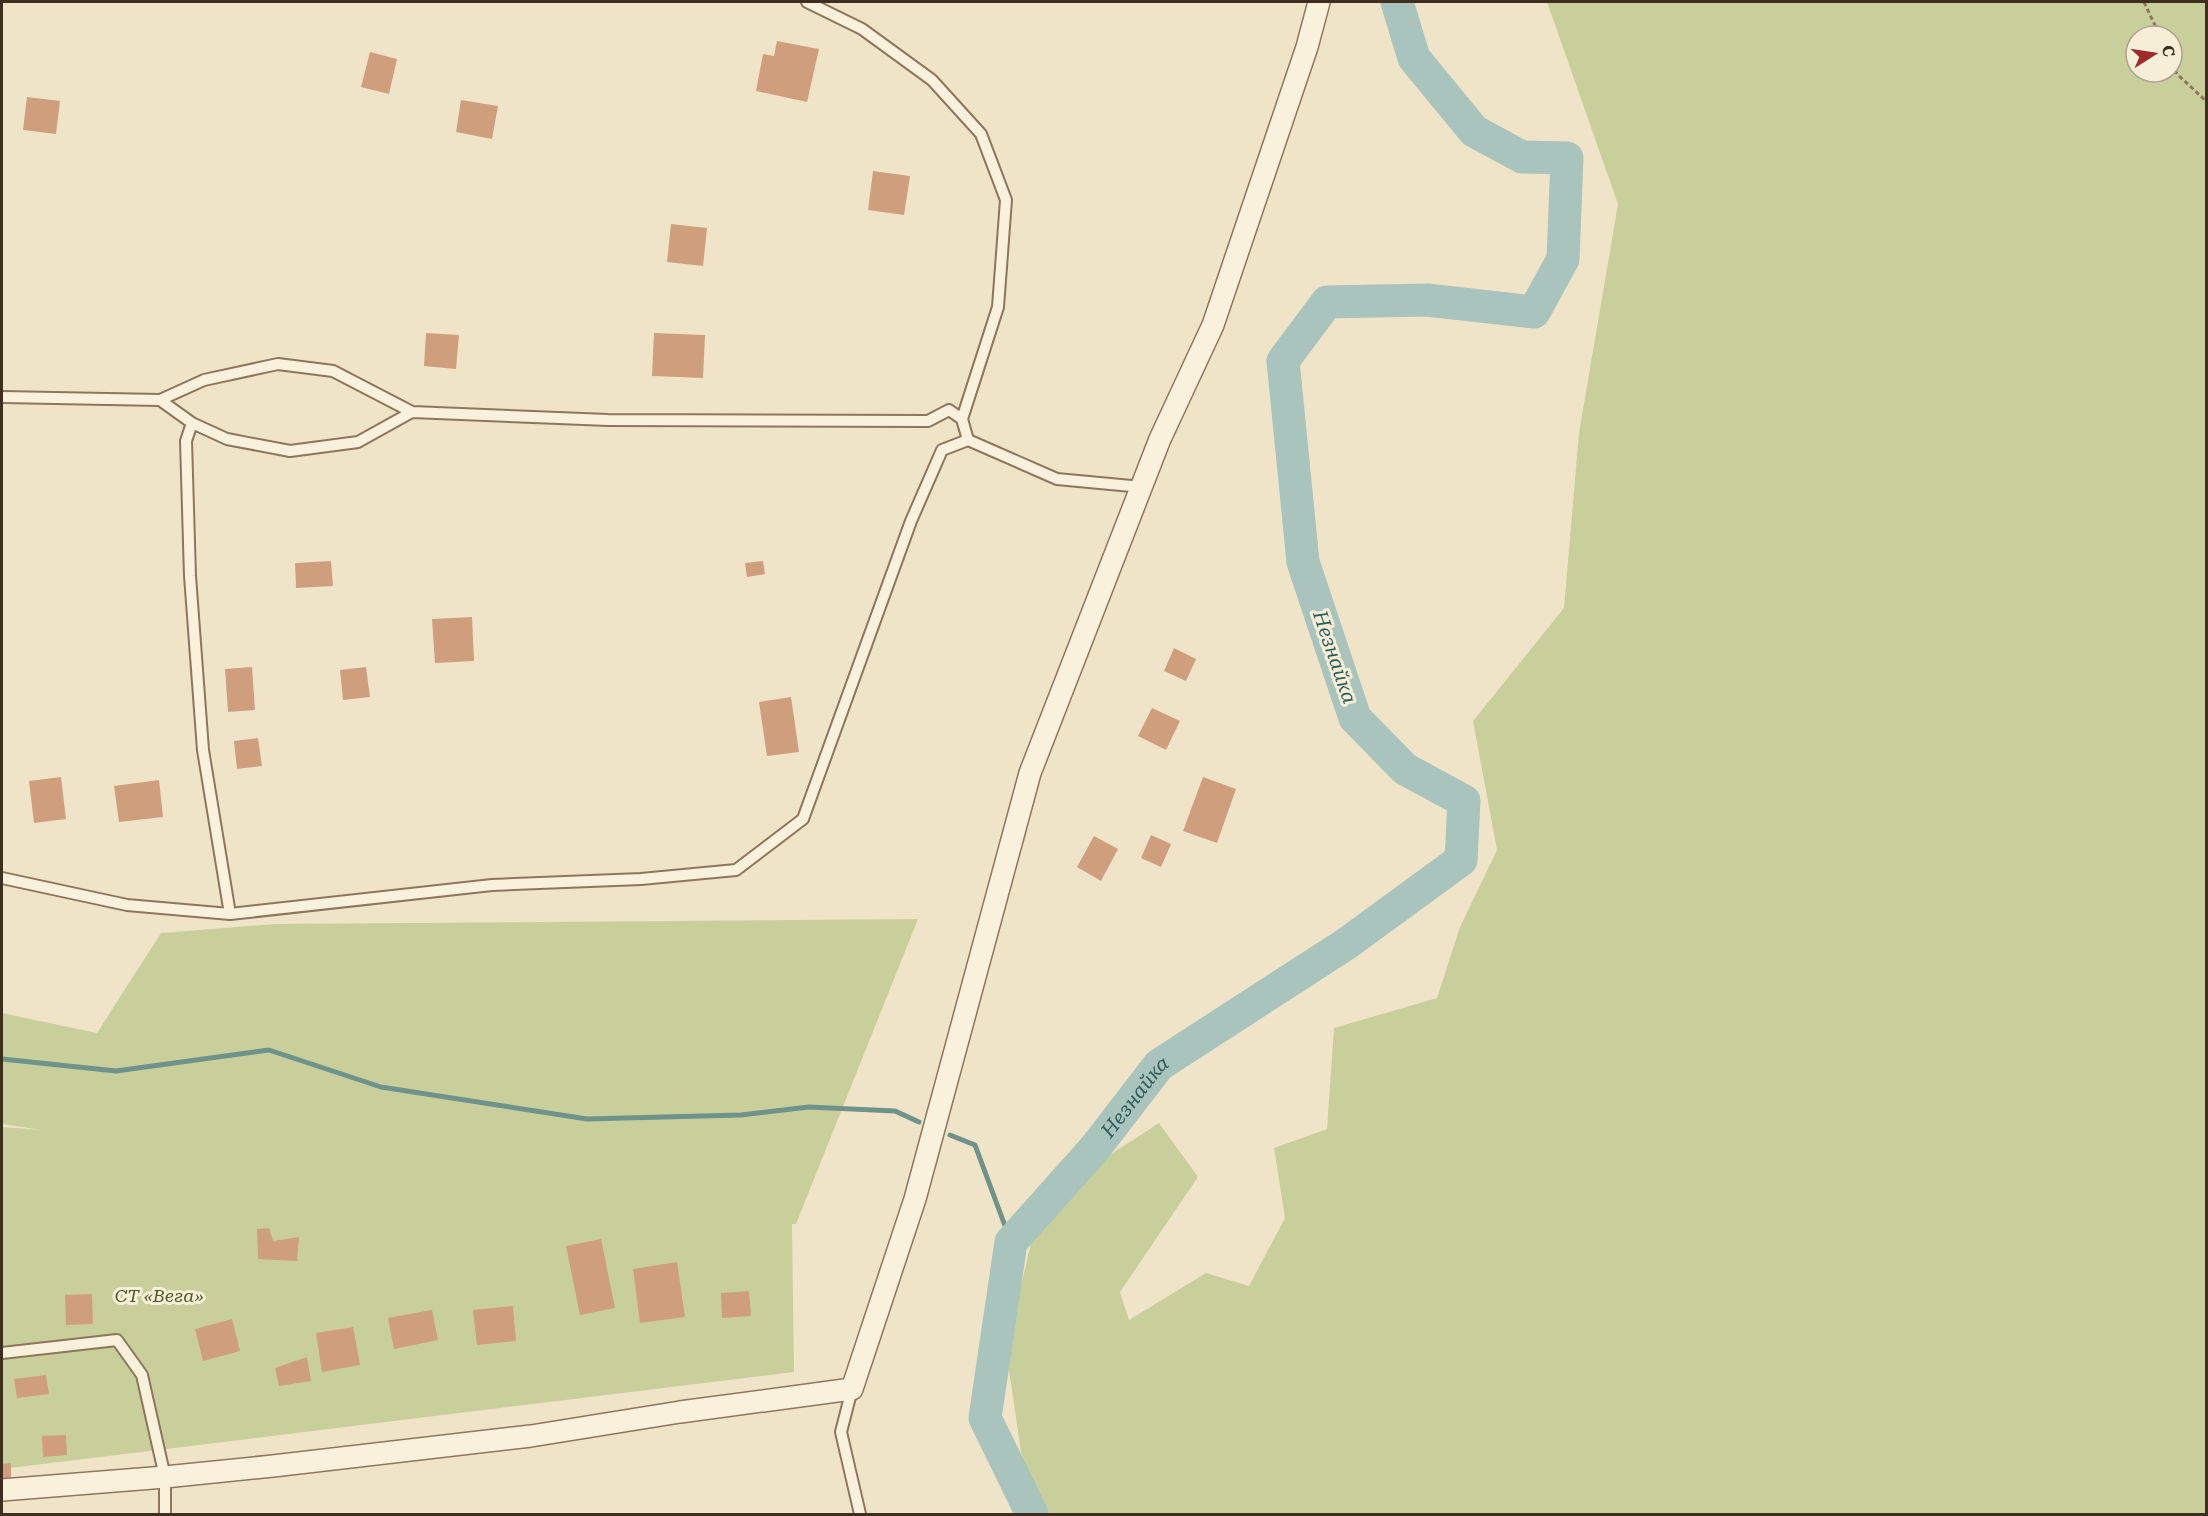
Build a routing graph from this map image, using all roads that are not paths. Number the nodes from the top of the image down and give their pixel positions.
1 (807, 2) edge
2 (1319, 2) edge
3 (2, 397) edge
4 (160, 400) junction
5 (412, 412) junction
6 (962, 418) junction
7 (192, 423) junction
8 (968, 440) junction
9 (1142, 487) junction
10 (2, 878) edge
11 (230, 914) junction
12 (2, 1353) edge
13 (852, 1389) junction
14 (165, 1477) junction
15 (2, 1490) edge
16 (165, 1515) edge
17 (860, 1515) edge

1 - 6 lane
2 - 9 street
3 - 4 lane
4 - 5 lane
4 - 7 lane
5 - 6 lane
5 - 7 lane
6 - 8 lane
7 - 11 lane
8 - 9 lane
8 - 11 lane
9 - 13 street
10 - 11 lane
12 - 14 lane
13 - 14 street
13 - 17 lane
14 - 15 street
14 - 16 lane

